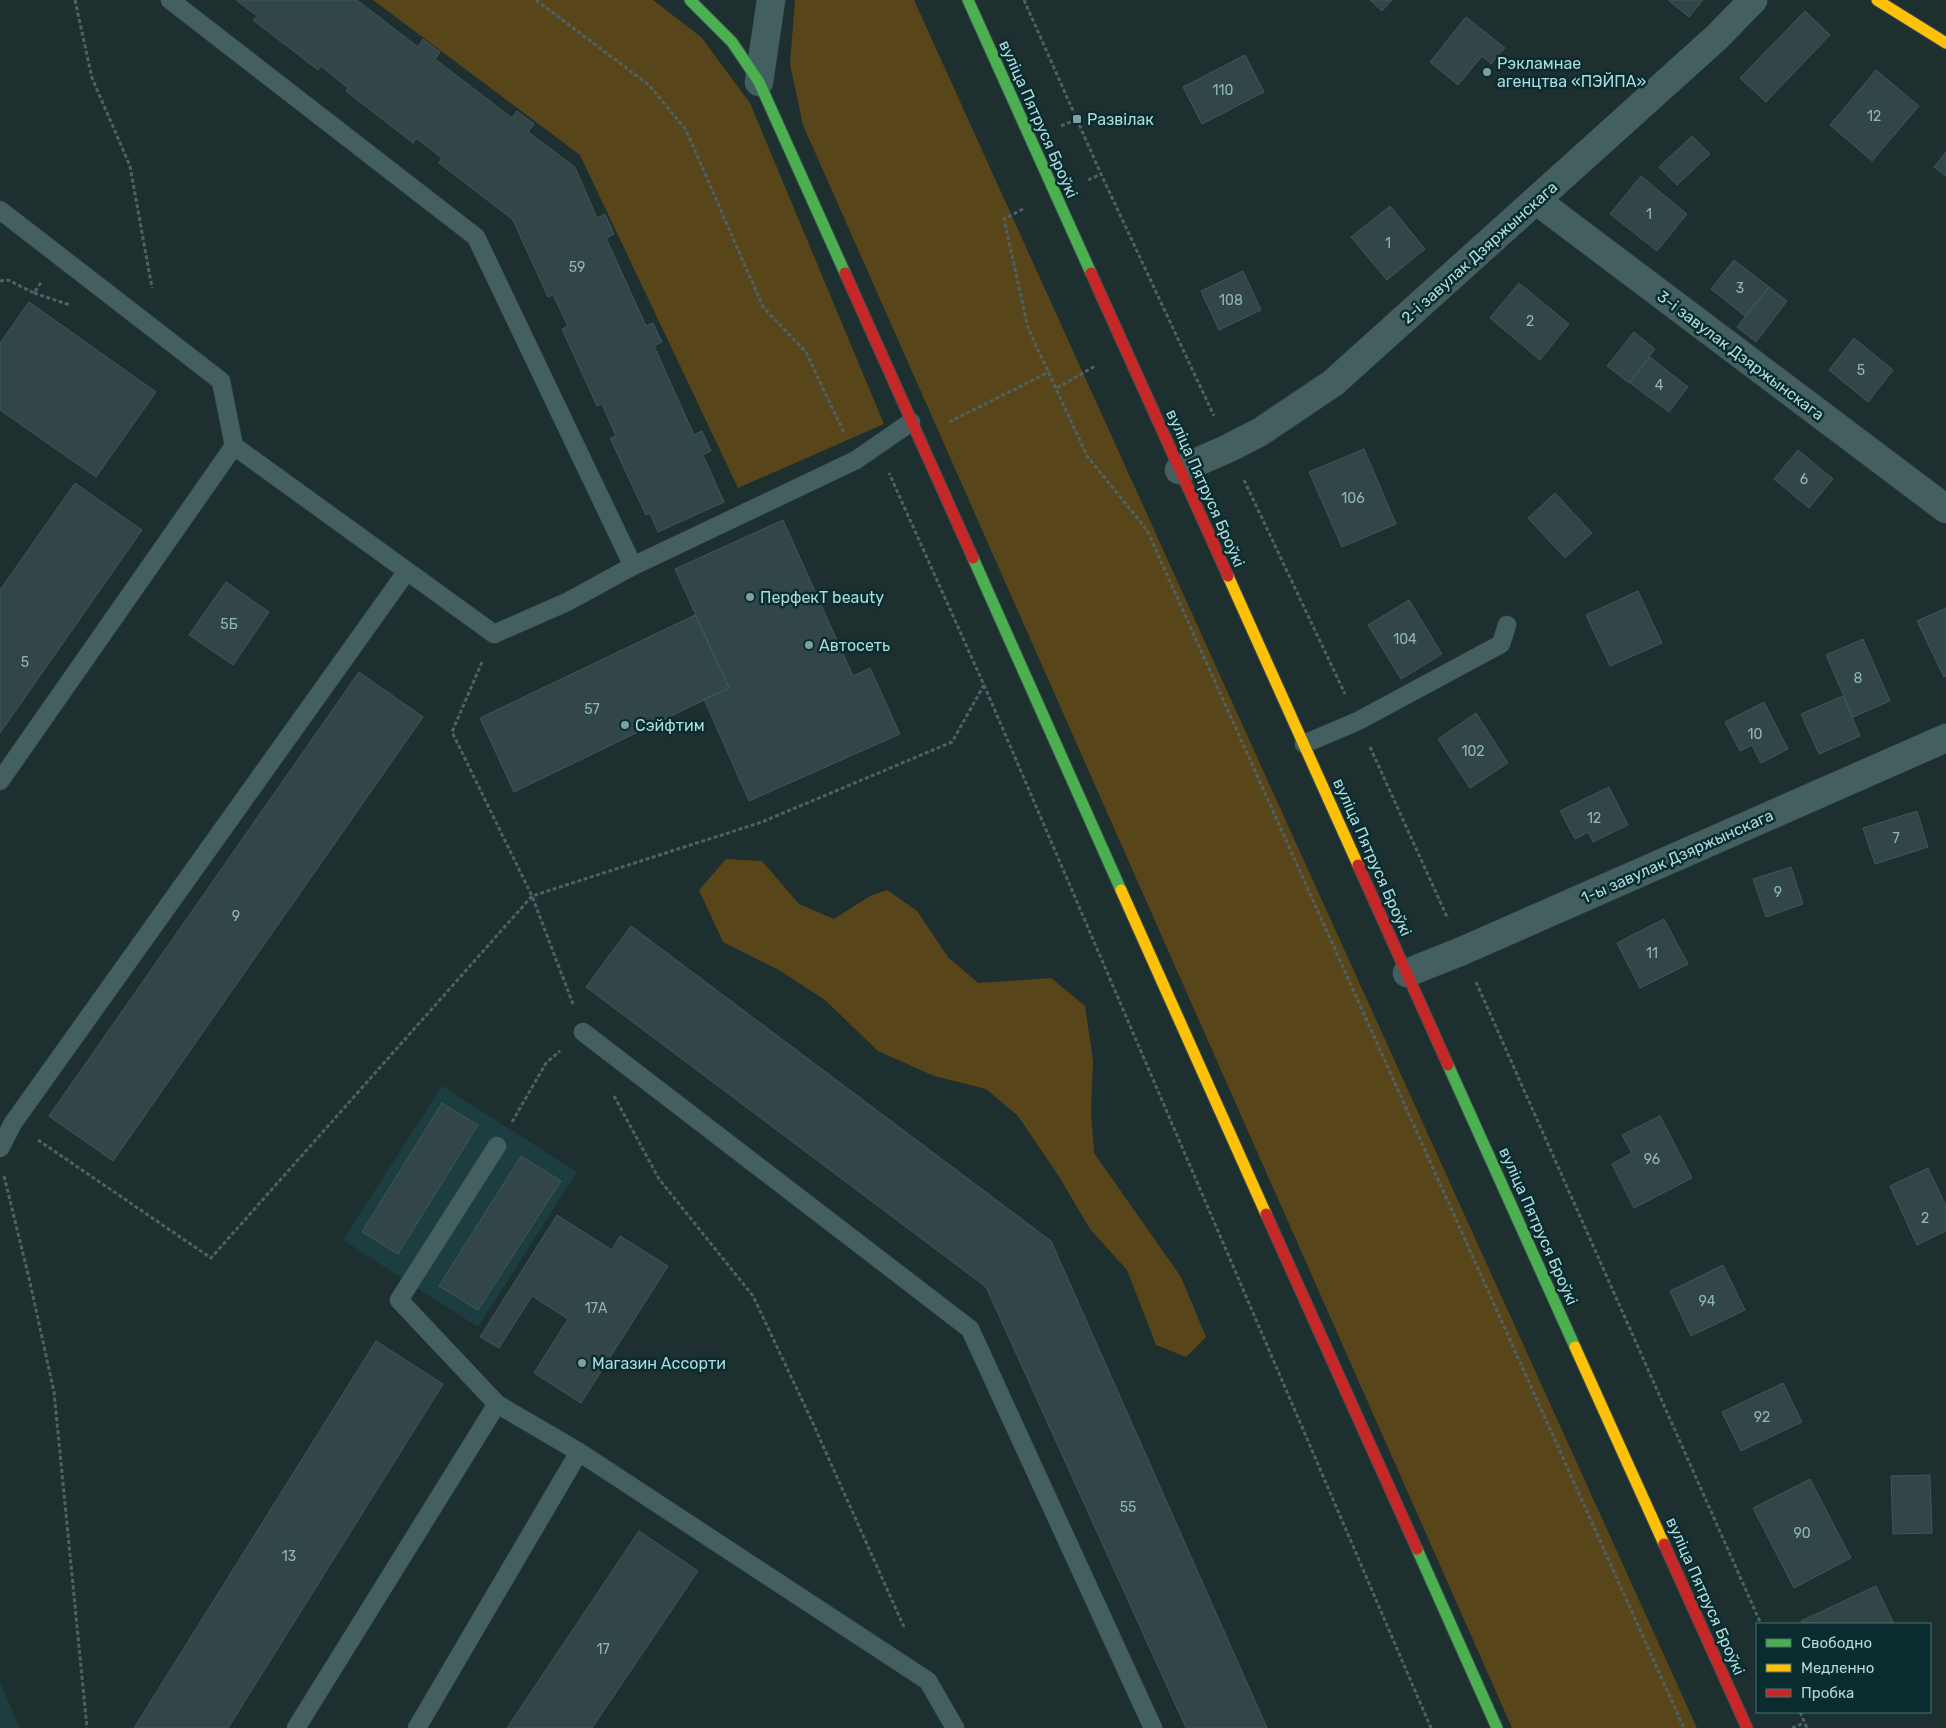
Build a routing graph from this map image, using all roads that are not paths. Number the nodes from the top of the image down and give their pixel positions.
1 (170, 0) edge
2 (690, 0) edge
3 (771, 0) edge
4 (968, 0) edge
5 (1753, 0) edge
6 (1877, 0) edge
7 (1946, 44) edge
8 (759, 82) junction
9 (1536, 201) junction
10 (0, 210) edge
11 (914, 430) junction
12 (234, 446) junction
13 (1179, 470) junction
14 (1946, 509) edge
15 (633, 566) junction
16 (407, 571) junction
17 (1507, 625) dead end
18 (1946, 738) edge
19 (1304, 744) junction
20 (0, 781) edge
21 (1407, 972) junction
22 (583, 1032) road end
23 (498, 1146) road end
24 (0, 1148) edge
25 (498, 1404) junction
26 (579, 1452) junction
27 (296, 1728) edge
28 (416, 1728) edge
29 (955, 1728) edge
30 (1153, 1728) edge
31 (1497, 1728) edge
32 (1747, 1728) edge

1 - 15 lane
2 - 8 street
3 - 8 street
4 - 13 street, вуліца Пятруся Броўкі
5 - 9 street, 2-і завулак Дзяржынскага
6 - 7 street
8 - 11 street
9 - 13 street, 2-і завулак Дзяржынскага
9 - 14 street, 3-і завулак Дзяржынскага
10 - 12 lane
11 - 15 lane
11 - 31 street
12 - 16 lane
12 - 20 lane
13 - 19 street, вуліца Пятруся Броўкі
15 - 16 lane
16 - 24 lane
17 - 19 lane
18 - 21 street, 1-ы завулак Дзяржынскага
19 - 21 street, вуліца Пятруся Броўкі
21 - 32 street, вуліца Пятруся Броўкі
22 - 30 lane
23 - 25 lane
25 - 26 lane
25 - 27 lane
26 - 28 lane
26 - 29 lane

